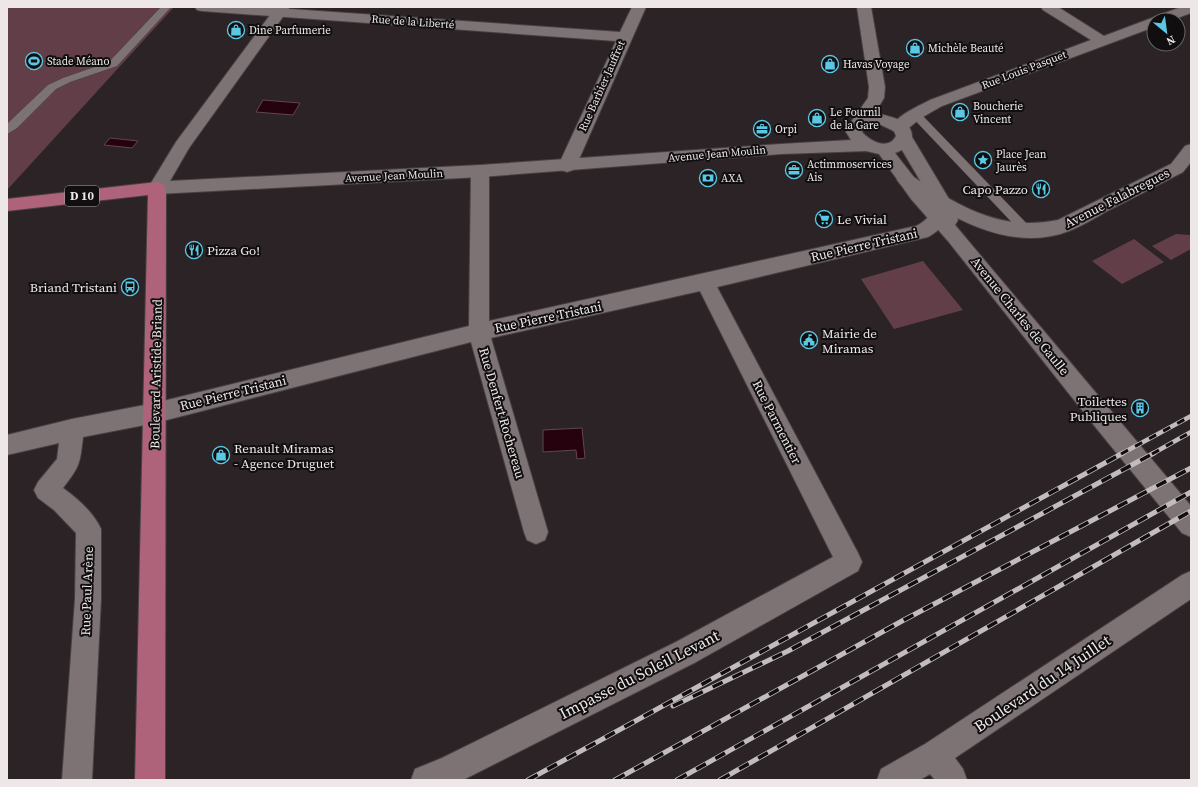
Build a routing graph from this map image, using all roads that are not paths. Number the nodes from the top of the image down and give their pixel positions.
1 (166, 7) edge
2 (202, 7) edge
3 (639, 7) edge
4 (864, 7) edge
5 (1048, 7) edge
6 (1191, 8) edge
7 (281, 10) edge
8 (1180, 12) edge
9 (1146, 25) edge
10 (624, 37) junction
11 (1102, 41) junction
12 (876, 98) junction
13 (915, 114) junction
14 (859, 123) junction
15 (897, 129) junction
16 (7, 130) edge
17 (876, 147) junction
18 (781, 149) junction
19 (1191, 150) edge
20 (567, 166) junction
21 (480, 171) junction
22 (157, 188) junction
23 (7, 204) edge
24 (940, 212) junction
25 (1027, 231) junction
26 (705, 282) junction
27 (480, 332) junction
28 (155, 412) junction
29 (72, 429) junction
30 (7, 445) edge
31 (1191, 525) edge
32 (536, 532) dead end
33 (849, 562) joint
34 (1191, 584) edge
35 (935, 754) junction
36 (77, 780) edge
37 (150, 780) edge
38 (426, 780) edge
39 (892, 780) edge
40 (952, 780) edge

1 - 16 lane
2 - 7 street, Rue de la Liberté
3 - 10 street, Rue Barbier Jauffret
4 - 12 street
5 - 11 street
6 - 8 street
7 - 10 street, Rue de la Liberté
7 - 22 street
9 - 11 street, Rue Louis Pasquet
10 - 20 street, Rue Barbier Jauffret
11 - 13 street, Rue Louis Pasquet
12 - 14 street
12 - 15 street
13 - 15 street, Rue Louis Pasquet
13 - 25 lane
14 - 15 street
14 - 17 street
14 - 18 street, Avenue Jean Moulin
15 - 17 street, Rue Louis Pasquet
15 - 24 street
17 - 18 street, Avenue Jean Moulin
17 - 24 street
18 - 20 street, Avenue Jean Moulin
19 - 25 street, Avenue Falabregues
20 - 21 street, Avenue Jean Moulin
21 - 22 street, Avenue Jean Moulin
21 - 27 street, Rue Denfert Rochereau
22 - 23 main road, Avenue Jean Moulin / D 10
22 - 28 main road, Boulevard Aristide Briand
24 - 25 street, Avenue Falabregues
24 - 26 street, Rue Pierre Tristani
24 - 31 street, Avenue Charles de Gaulle
26 - 27 street, Rue Pierre Tristani
26 - 33 street, Rue Parmentier
27 - 28 street, Rue Pierre Tristani
27 - 32 street, Rue Denfert Rochereau
28 - 29 street, Rue Pierre Tristani
28 - 37 main road, Boulevard Aristide Briand
29 - 30 street, Rue Pierre Tristani
29 - 36 street, Rue Paul Arène
33 - 38 street, Impasse du Soleil Levant
34 - 35 street, Boulevard du 14 Juillet
35 - 39 street, Boulevard du 14 Juillet
35 - 40 street

